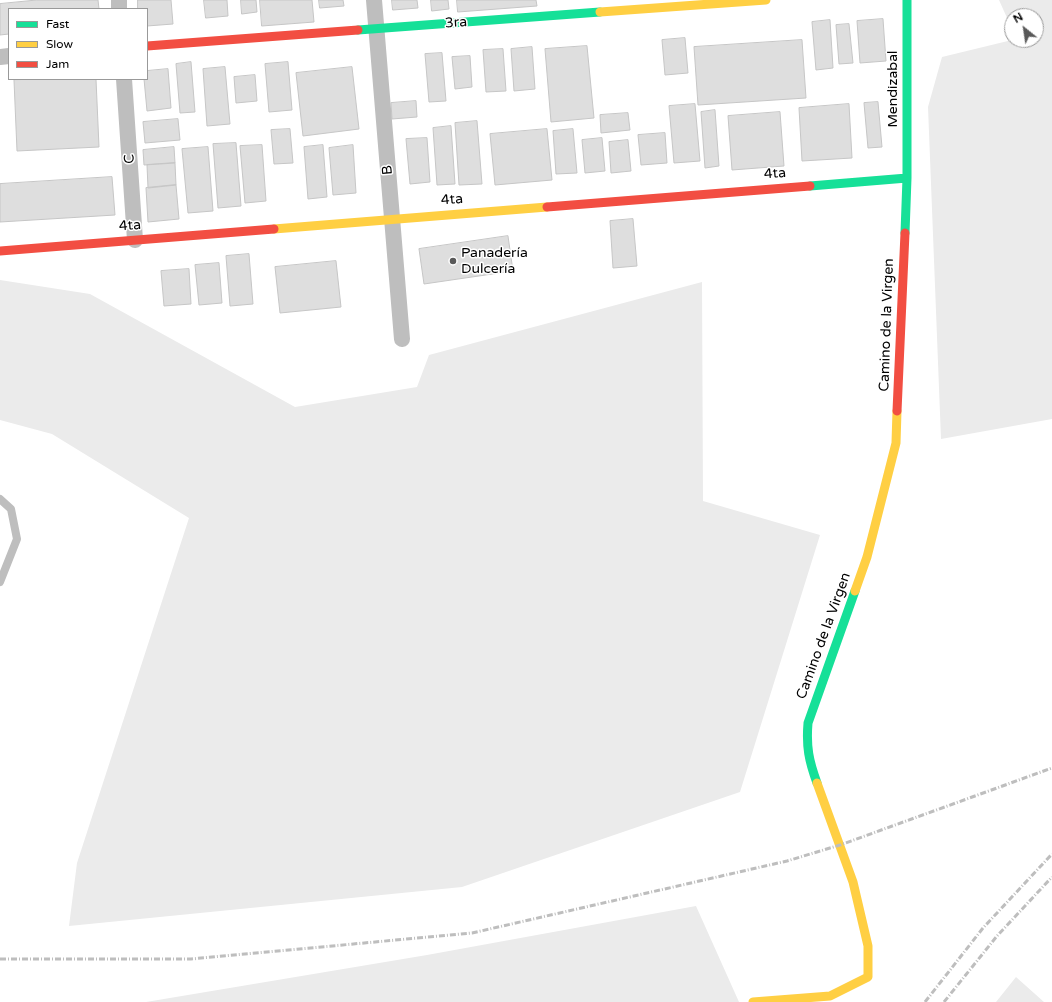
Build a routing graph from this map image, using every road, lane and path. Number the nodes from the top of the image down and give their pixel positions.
1 (374, 0) edge
2 (766, 0) edge
3 (907, 0) edge
4 (376, 29) junction
5 (148, 46) edge
6 (124, 80) edge
7 (907, 178) junction
8 (392, 219) junction
9 (135, 240) junction
10 (0, 251) edge
11 (402, 339) dead end
12 (0, 499) edge
13 (0, 582) edge
14 (753, 1002) edge

1 - 4 street, B
2 - 4 street, 3ra
3 - 7 street, Mendizabal
4 - 5 street, 3ra
4 - 8 street, B
6 - 9 street, C
7 - 8 street, 4ta
7 - 14 street, Camino de la Virgen
8 - 9 street, 4ta
8 - 11 street, B
9 - 10 street, 4ta
12 - 13 lane

